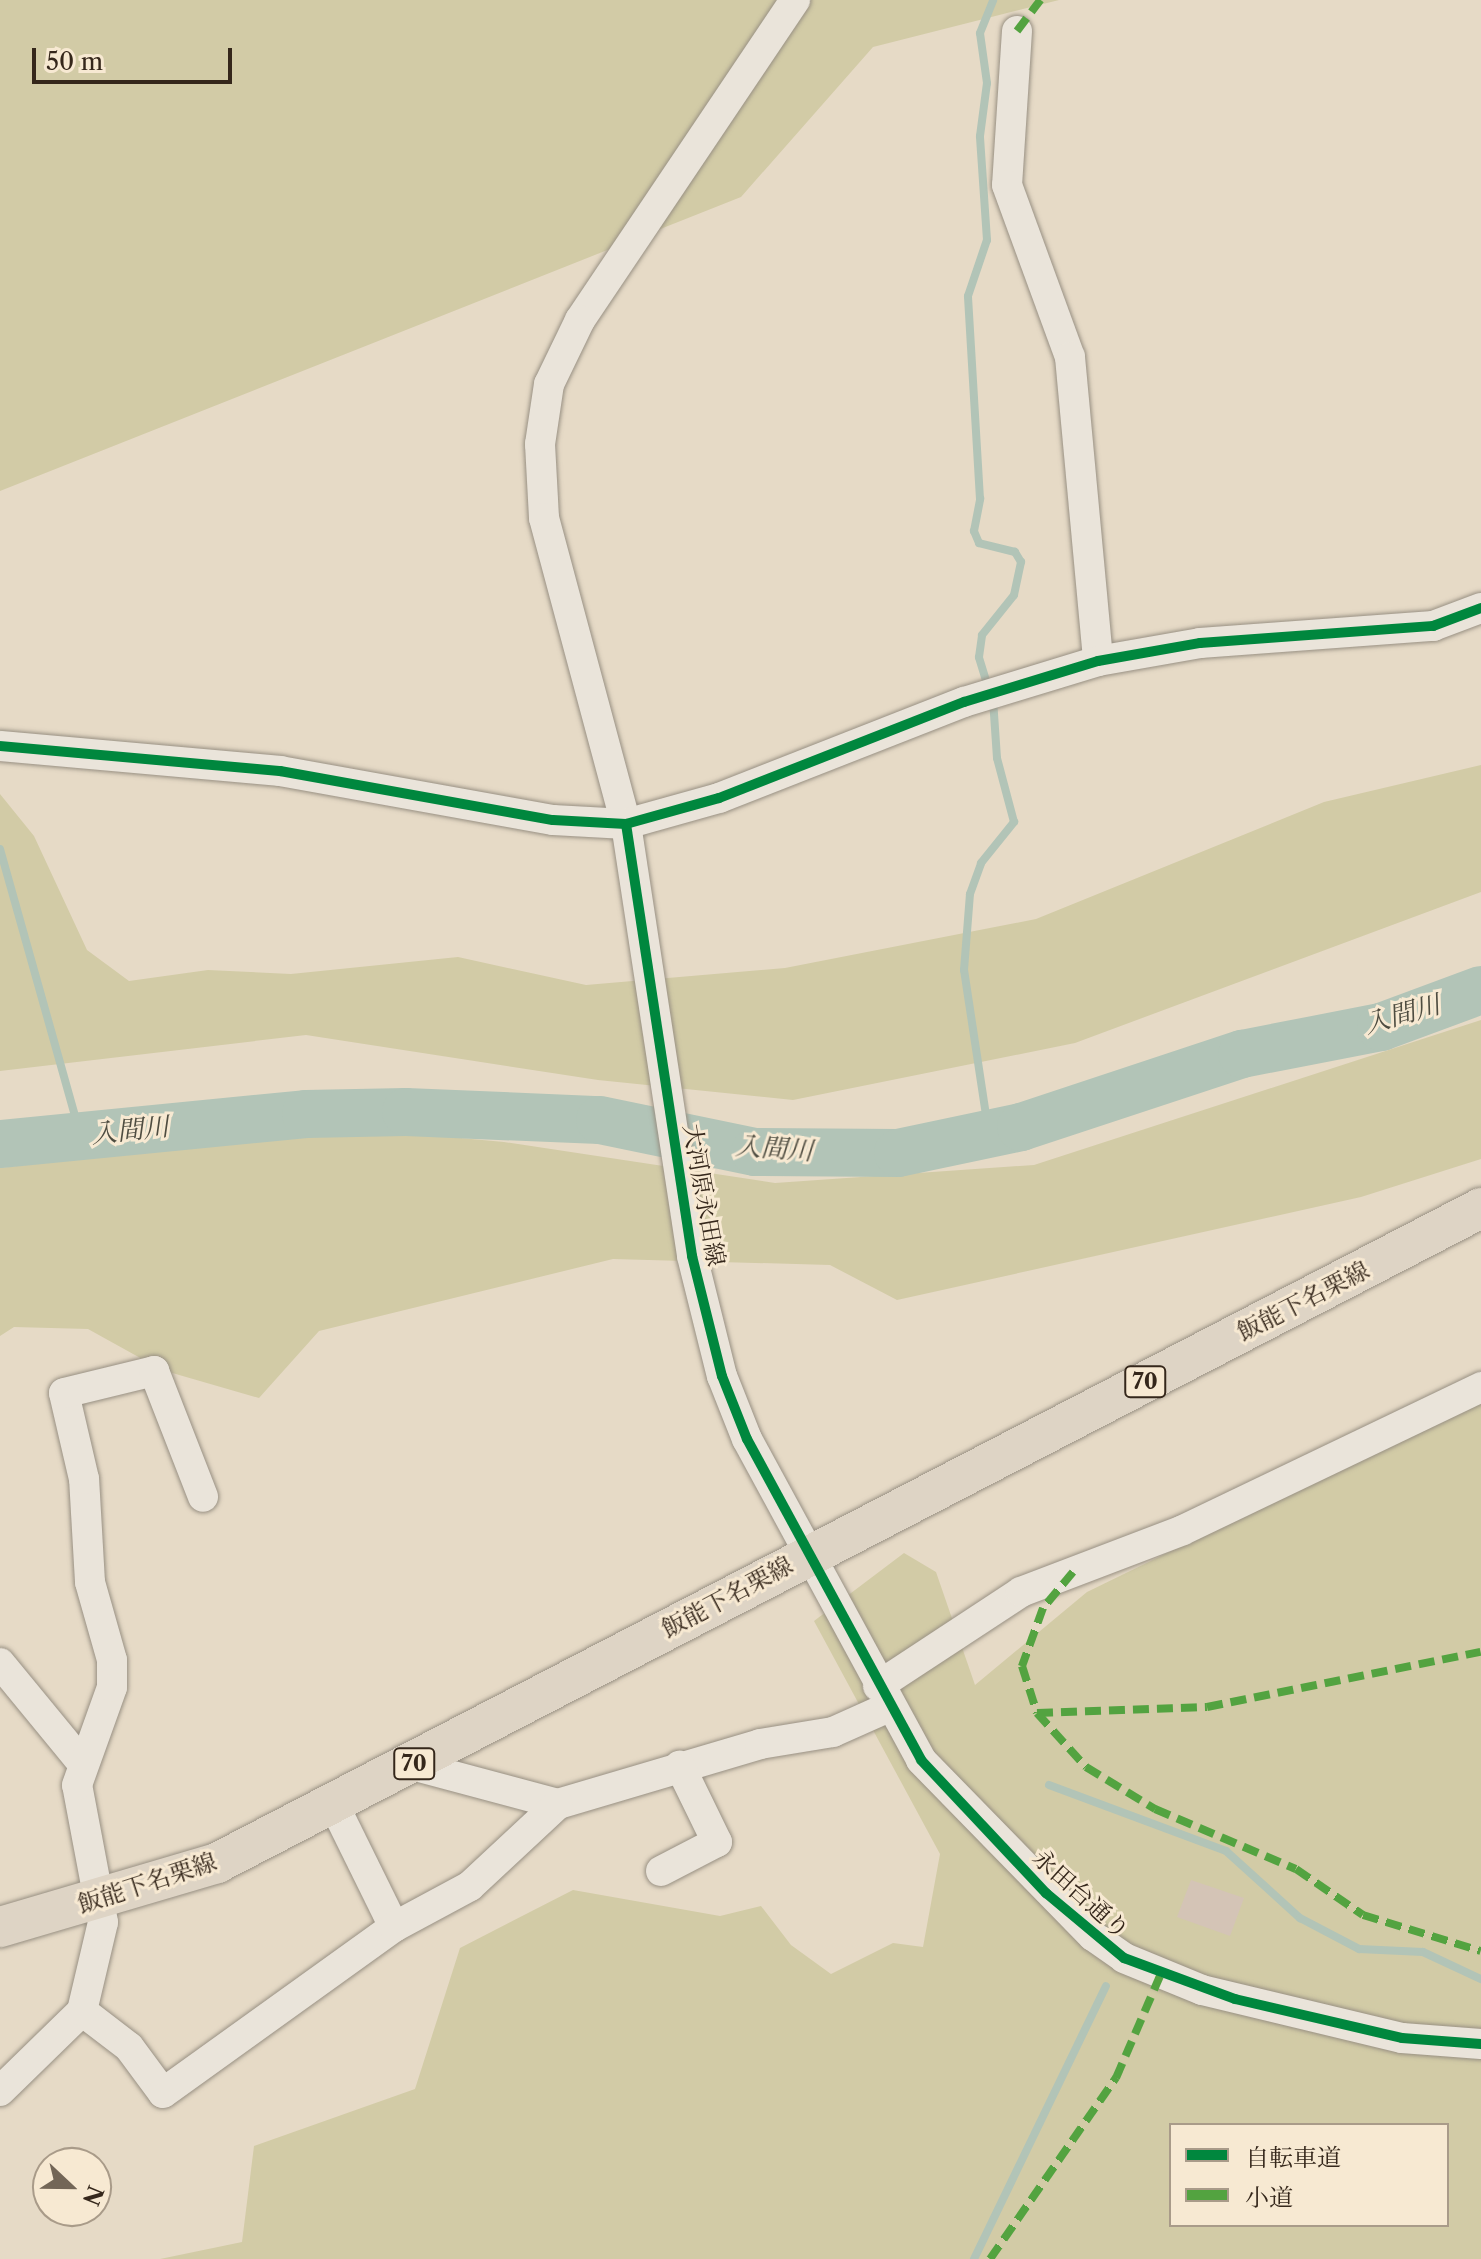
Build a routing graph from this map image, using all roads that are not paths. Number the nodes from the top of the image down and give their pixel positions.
1 (795, 0) edge
2 (1017, 31) dead end
3 (1481, 608) edge
4 (1098, 661) junction
5 (0, 746) edge
6 (626, 824) junction
7 (1481, 1208) edge
8 (1481, 1387) edge
9 (203, 1497) dead end
10 (807, 1554) junction
11 (0, 1663) edge
12 (883, 1697) junction
13 (82, 1763) junction
14 (412, 1765) junction
15 (680, 1766) junction
16 (558, 1804) junction
17 (334, 1805) junction
18 (661, 1871) dead end
19 (95, 1901) junction
20 (0, 1927) edge
21 (394, 1927) junction
22 (82, 2011) junction
23 (1481, 2044) edge
24 (0, 2091) edge

1 - 6 street, 大河原永田線
2 - 4 street
3 - 4 street
4 - 6 street
5 - 6 street
6 - 10 street, 大河原永田線
7 - 10 main road, 飯能下名栗線 / 70
8 - 12 street
9 - 13 street
10 - 12 street, 永田台通り
10 - 14 main road, 飯能下名栗線 / 70
11 - 13 street
12 - 15 street
12 - 23 street, 永田台通り
13 - 19 street
14 - 16 street
14 - 17 main road, 飯能下名栗線 / 70
15 - 16 street
15 - 18 street
16 - 21 street
17 - 19 main road, 飯能下名栗線 / 70
17 - 21 street
19 - 20 main road, 飯能下名栗線 / 70
19 - 22 street
21 - 22 street
22 - 24 street

